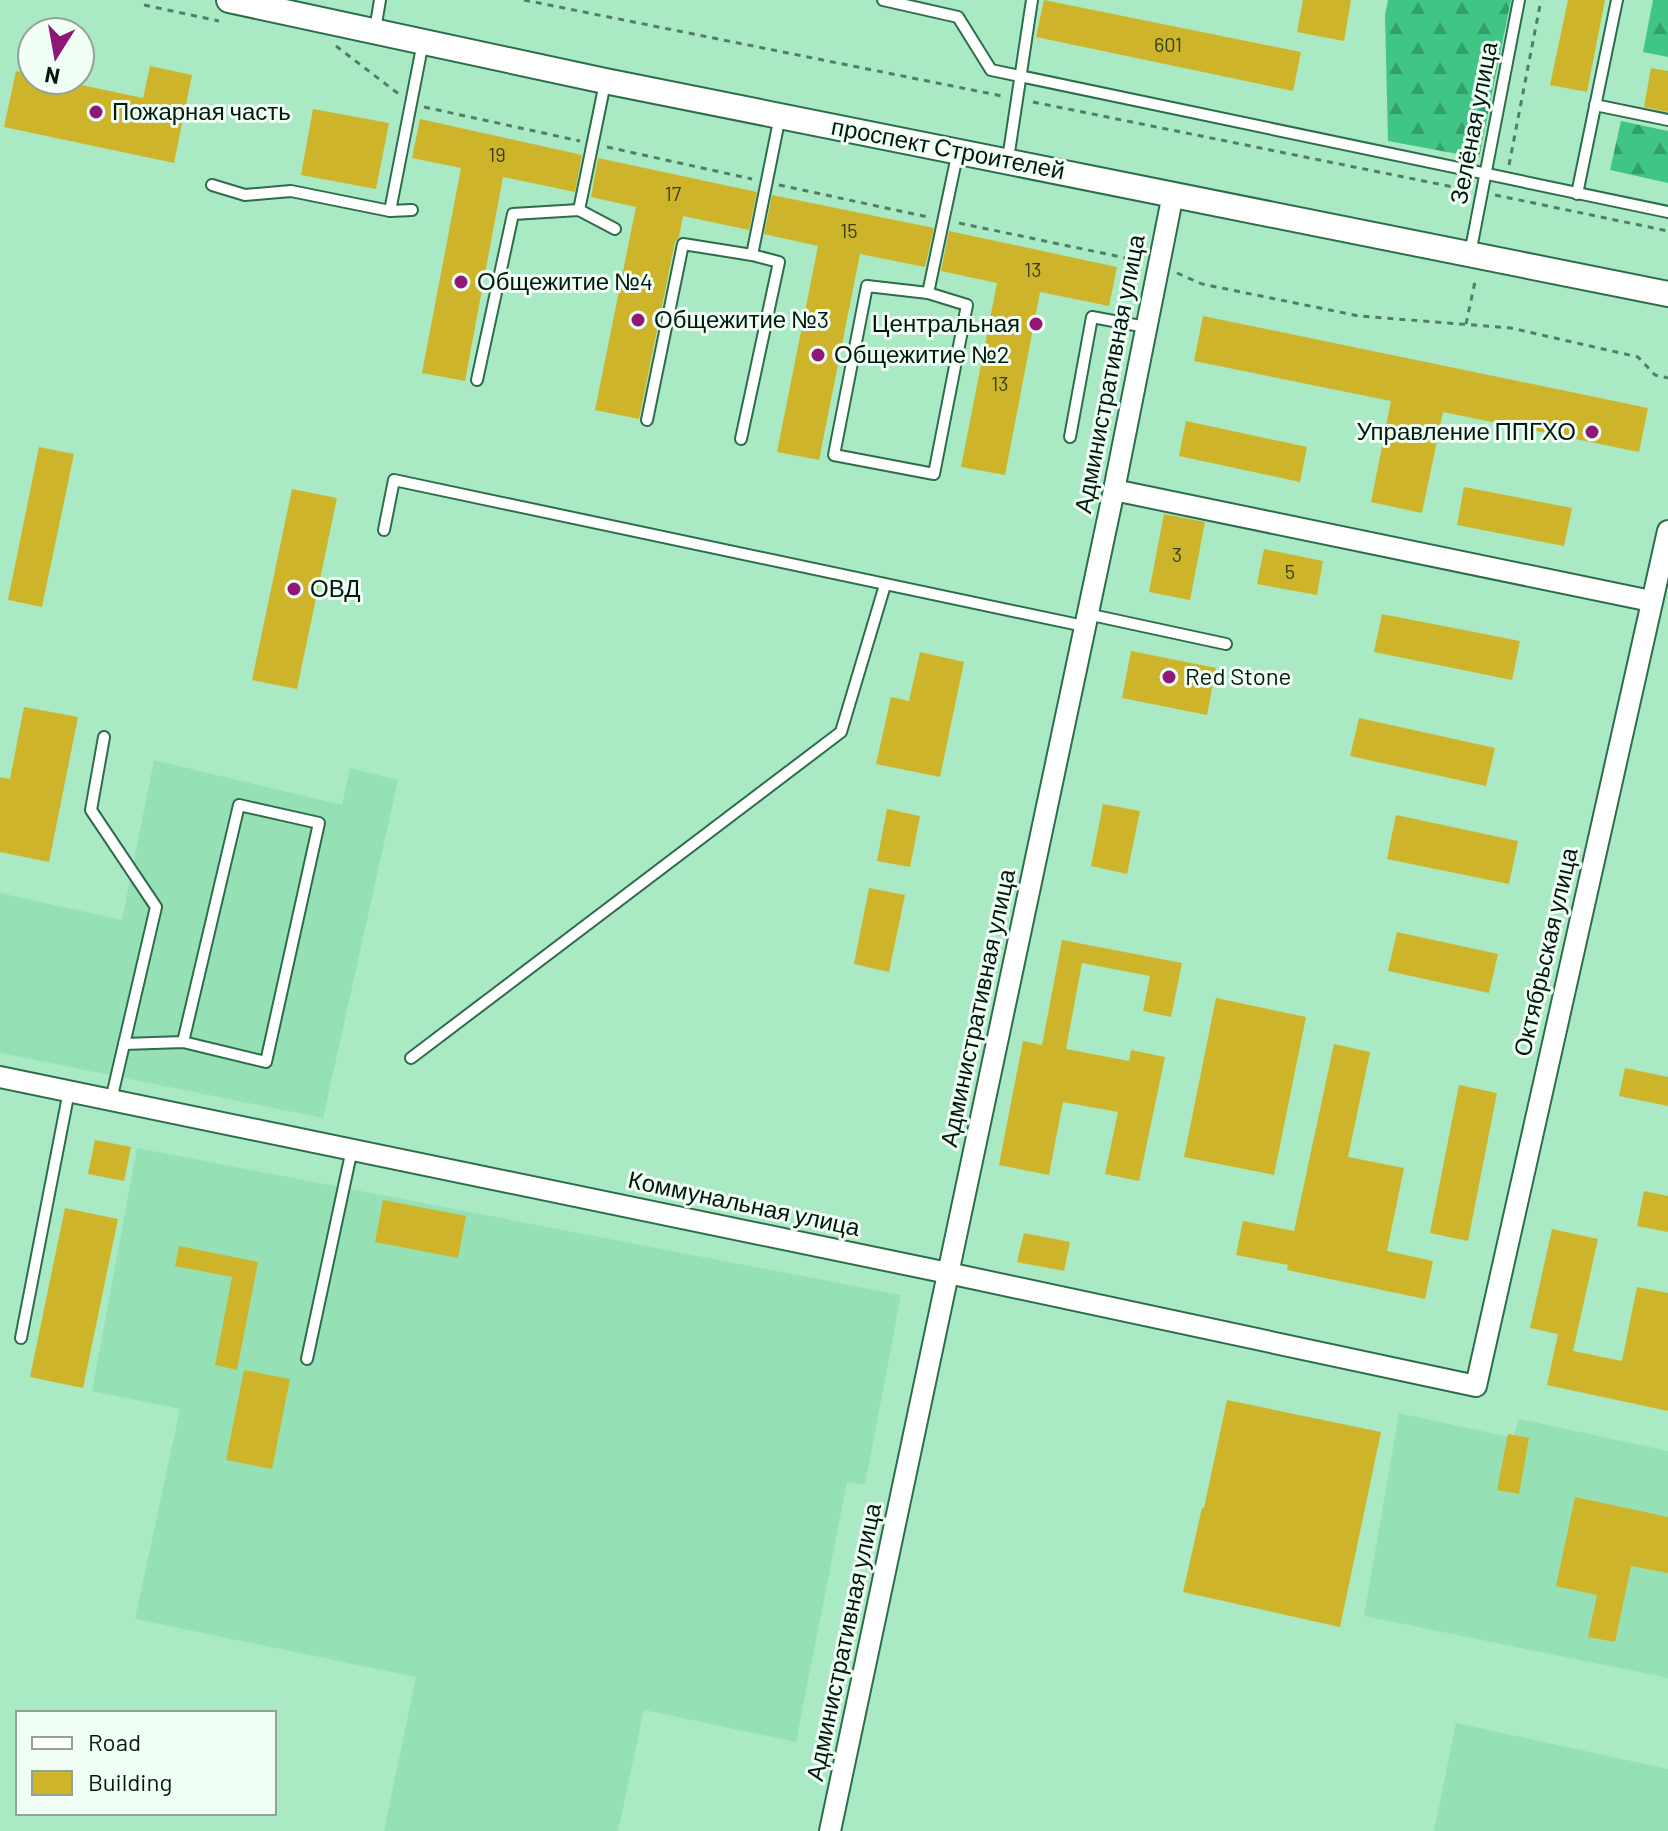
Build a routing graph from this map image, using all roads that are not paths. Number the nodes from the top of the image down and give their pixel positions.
1 (380, 0) edge
2 (883, 0) edge
3 (1032, 0) edge
4 (1519, 0) edge
5 (1617, 0) edge
6 (231, 12) edge
7 (374, 32) junction
8 (423, 42) junction
9 (1022, 76) junction
10 (605, 81) junction
11 (1595, 105) junction
12 (780, 115) junction
13 (1668, 120) edge
14 (958, 151) junction
15 (1008, 159) junction
16 (1484, 174) junction
17 (212, 185) dead end
18 (1173, 194) junction
19 (1577, 194) junction
20 (412, 210) dead end
21 (579, 210) junction
22 (390, 211) junction
23 (1668, 212) edge
24 (615, 229) dead end
25 (1470, 254) junction
26 (752, 255) junction
27 (928, 293) junction
28 (1668, 294) edge
29 (1146, 327) junction
30 (477, 380) dead end
31 (647, 420) dead end
32 (1070, 437) dead end
33 (741, 439) dead end
34 (1114, 490) junction
35 (384, 530) dead end
36 (1668, 531) edge
37 (1665, 556) edge
38 (885, 585) junction
39 (1651, 601) junction
40 (1086, 620) junction
41 (1226, 644) dead end
42 (104, 737) dead end
43 (183, 1042) junction
44 (124, 1044) junction
45 (411, 1058) dead end
46 (0, 1077) edge
47 (69, 1091) junction
48 (111, 1100) junction
49 (352, 1149) junction
50 (948, 1273) junction
51 (21, 1338) dead end
52 (307, 1359) dead end
53 (1476, 1386) joint
54 (830, 1831) edge

1 - 7 lane
2 - 9 lane
3 - 9 lane
4 - 16 lane, Зелёная улица
5 - 11 lane
6 - 7 street, проспект Строителей
7 - 8 street, проспект Строителей
8 - 10 street, проспект Строителей
8 - 22 lane
9 - 15 lane
9 - 16 lane
10 - 12 street, проспект Строителей
10 - 21 lane
11 - 13 lane
11 - 19 lane
12 - 14 street, проспект Строителей
12 - 26 lane
14 - 15 street, проспект Строителей
14 - 27 lane
15 - 18 street, проспект Строителей
16 - 19 lane
16 - 25 lane, Зелёная улица
17 - 22 lane
18 - 25 street, проспект Строителей
18 - 29 street, Административная улица
19 - 23 lane
20 - 22 lane
21 - 24 lane
21 - 30 lane
25 - 28 street, проспект Строителей
26 - 31 lane
26 - 33 lane
27 - 27 lane
29 - 32 lane
29 - 34 street, Административная улица
34 - 39 street
34 - 40 street, Административная улица
35 - 38 lane
36 - 37 street, Октябрьская улица
37 - 39 street, Октябрьская улица
38 - 40 lane
38 - 45 lane
39 - 53 street, Октябрьская улица
40 - 41 lane
40 - 50 street, Административная улица
42 - 44 lane
43 - 43 lane
43 - 44 lane
44 - 48 lane
46 - 47 street, Коммунальная улица
47 - 48 street, Коммунальная улица
47 - 51 lane
48 - 49 street, Коммунальная улица
49 - 50 street, Коммунальная улица
49 - 52 lane
50 - 53 street, Коммунальная улица
50 - 54 street, Административная улица

